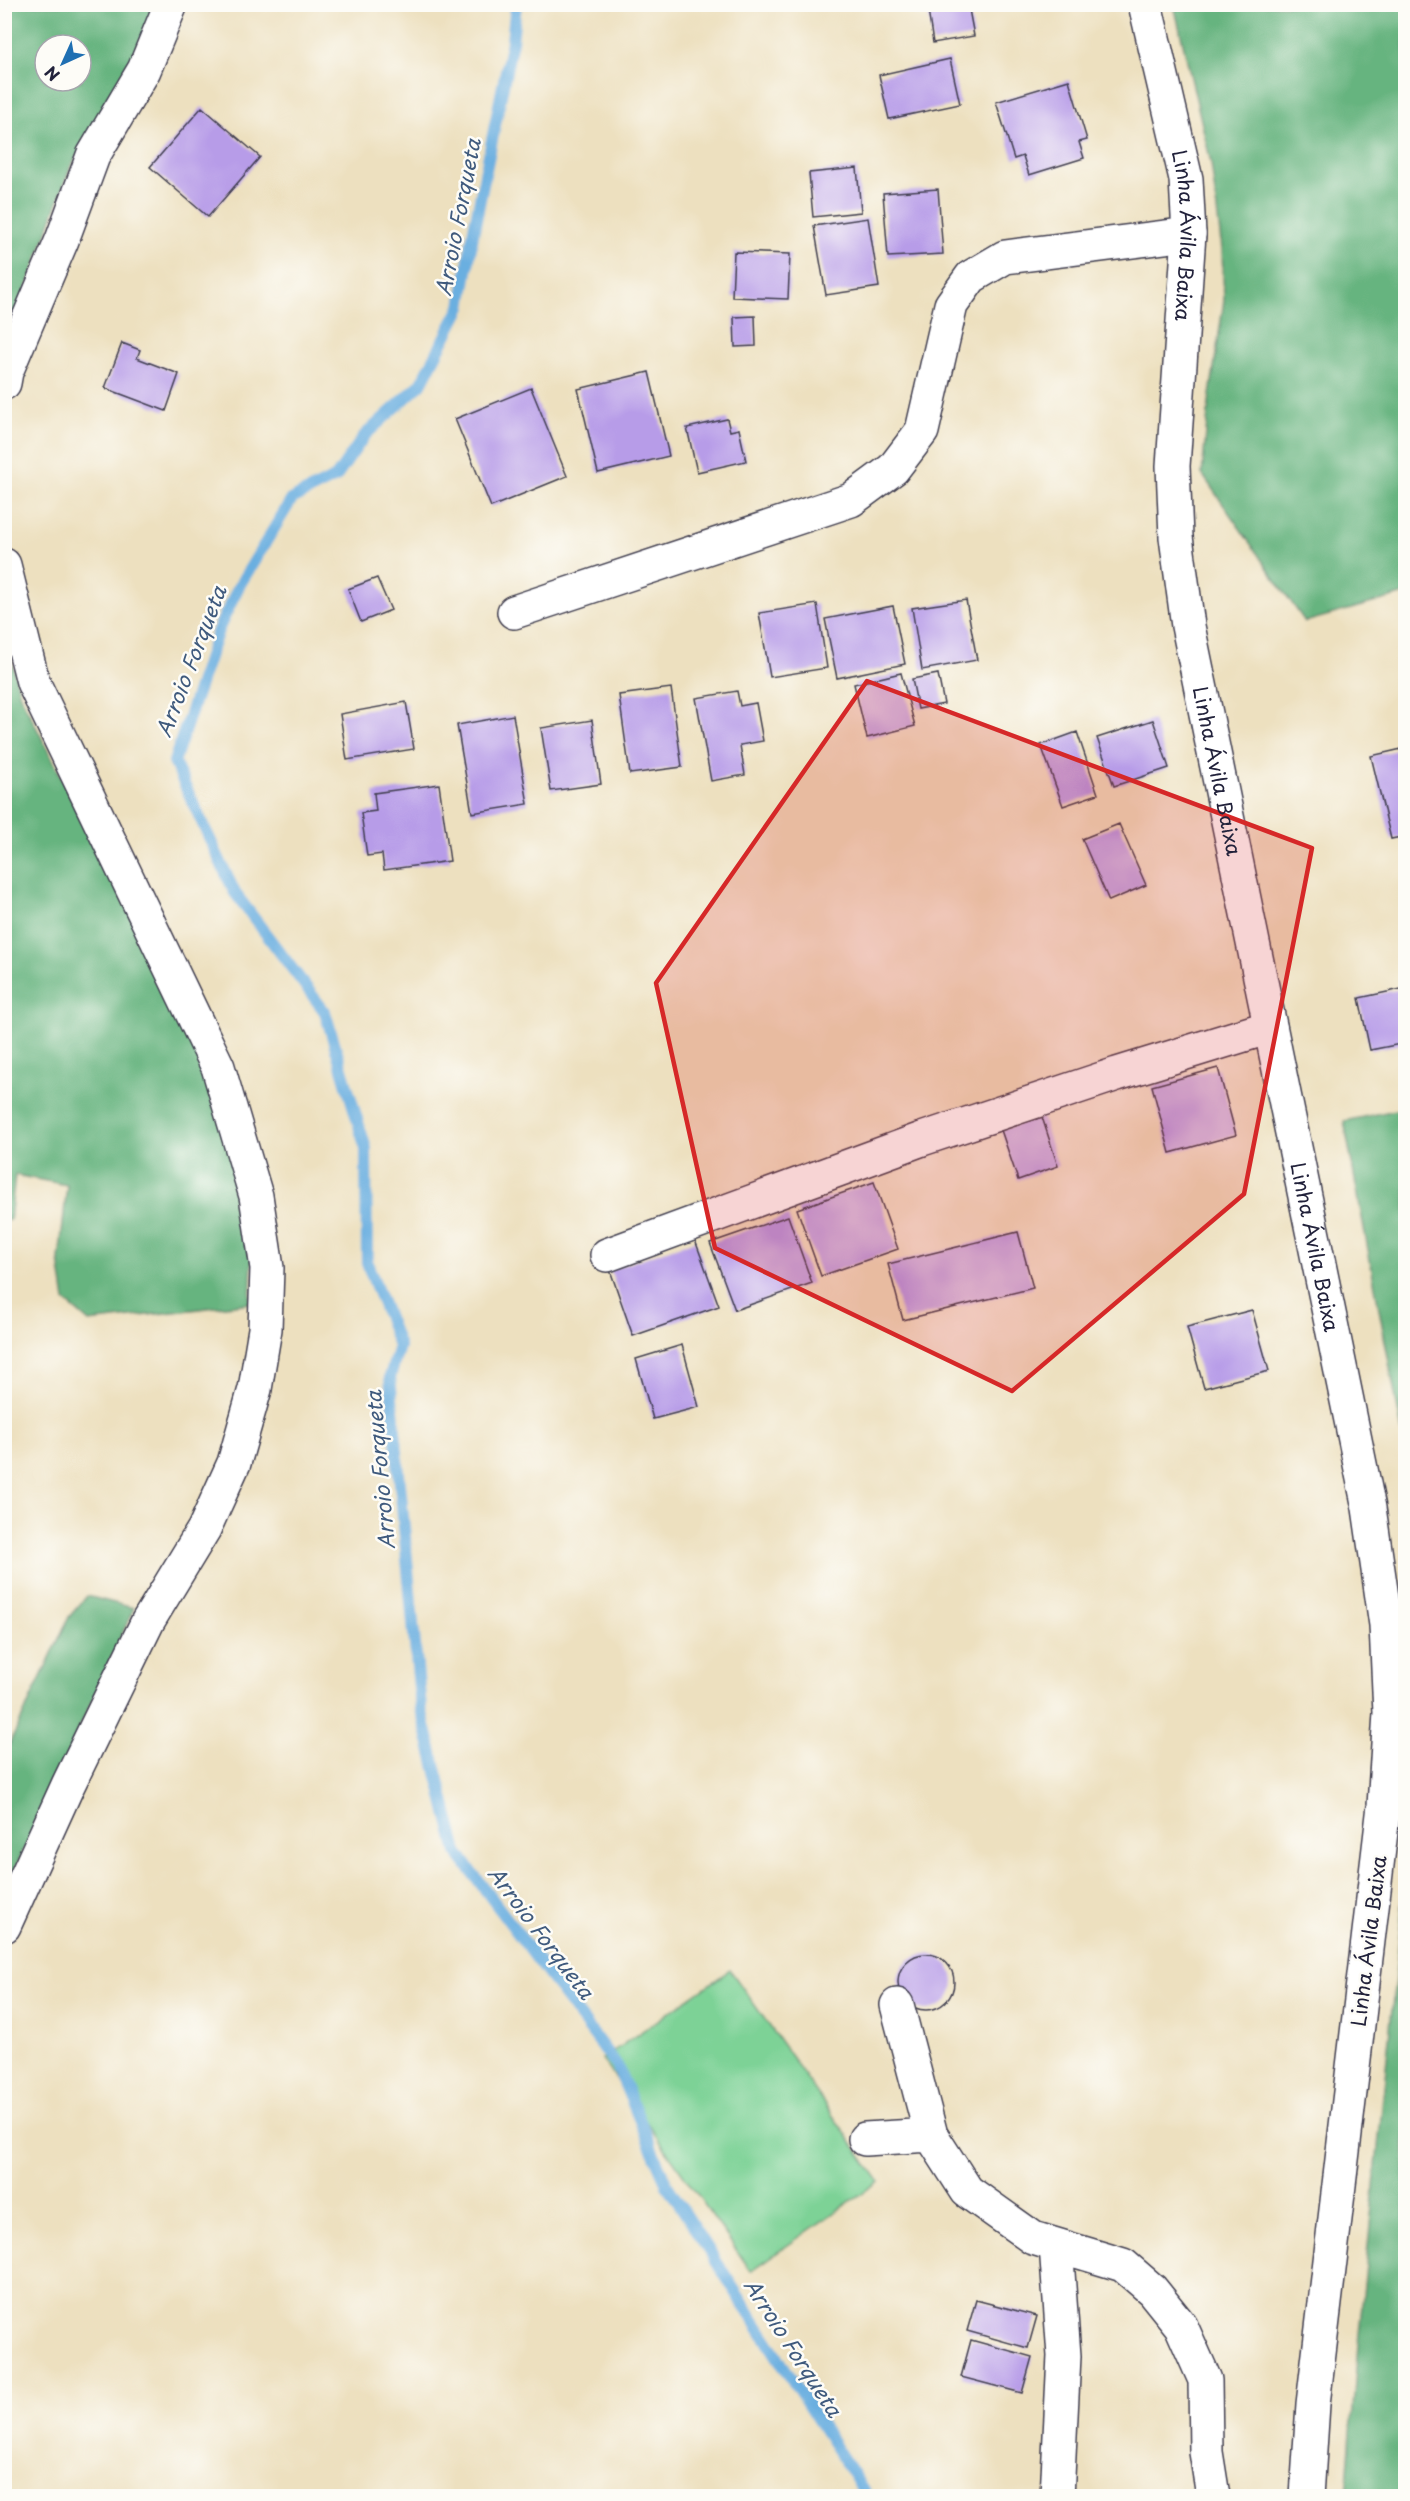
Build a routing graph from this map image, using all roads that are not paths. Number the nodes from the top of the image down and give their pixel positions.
1 (171, 4) edge
2 (1145, 4) edge
3 (1189, 234) junction
4 (4, 383) edge
5 (4, 565) edge
6 (514, 612) dead end
7 (1270, 1028) junction
8 (607, 1256) dead end
9 (4, 1926) edge
10 (897, 2005) dead end
11 (931, 2135) junction
12 (866, 2139) dead end
13 (1056, 2246) junction
14 (1057, 2496) edge
15 (1213, 2496) edge
16 (1307, 2496) edge

1 - 4 street
2 - 3 street, Linha Ávila Baixa
3 - 6 street
3 - 7 street, Linha Ávila Baixa
5 - 9 street
7 - 8 street
7 - 16 street, Linha Ávila Baixa
10 - 11 street
11 - 12 street
11 - 13 street
13 - 14 street
13 - 15 street

